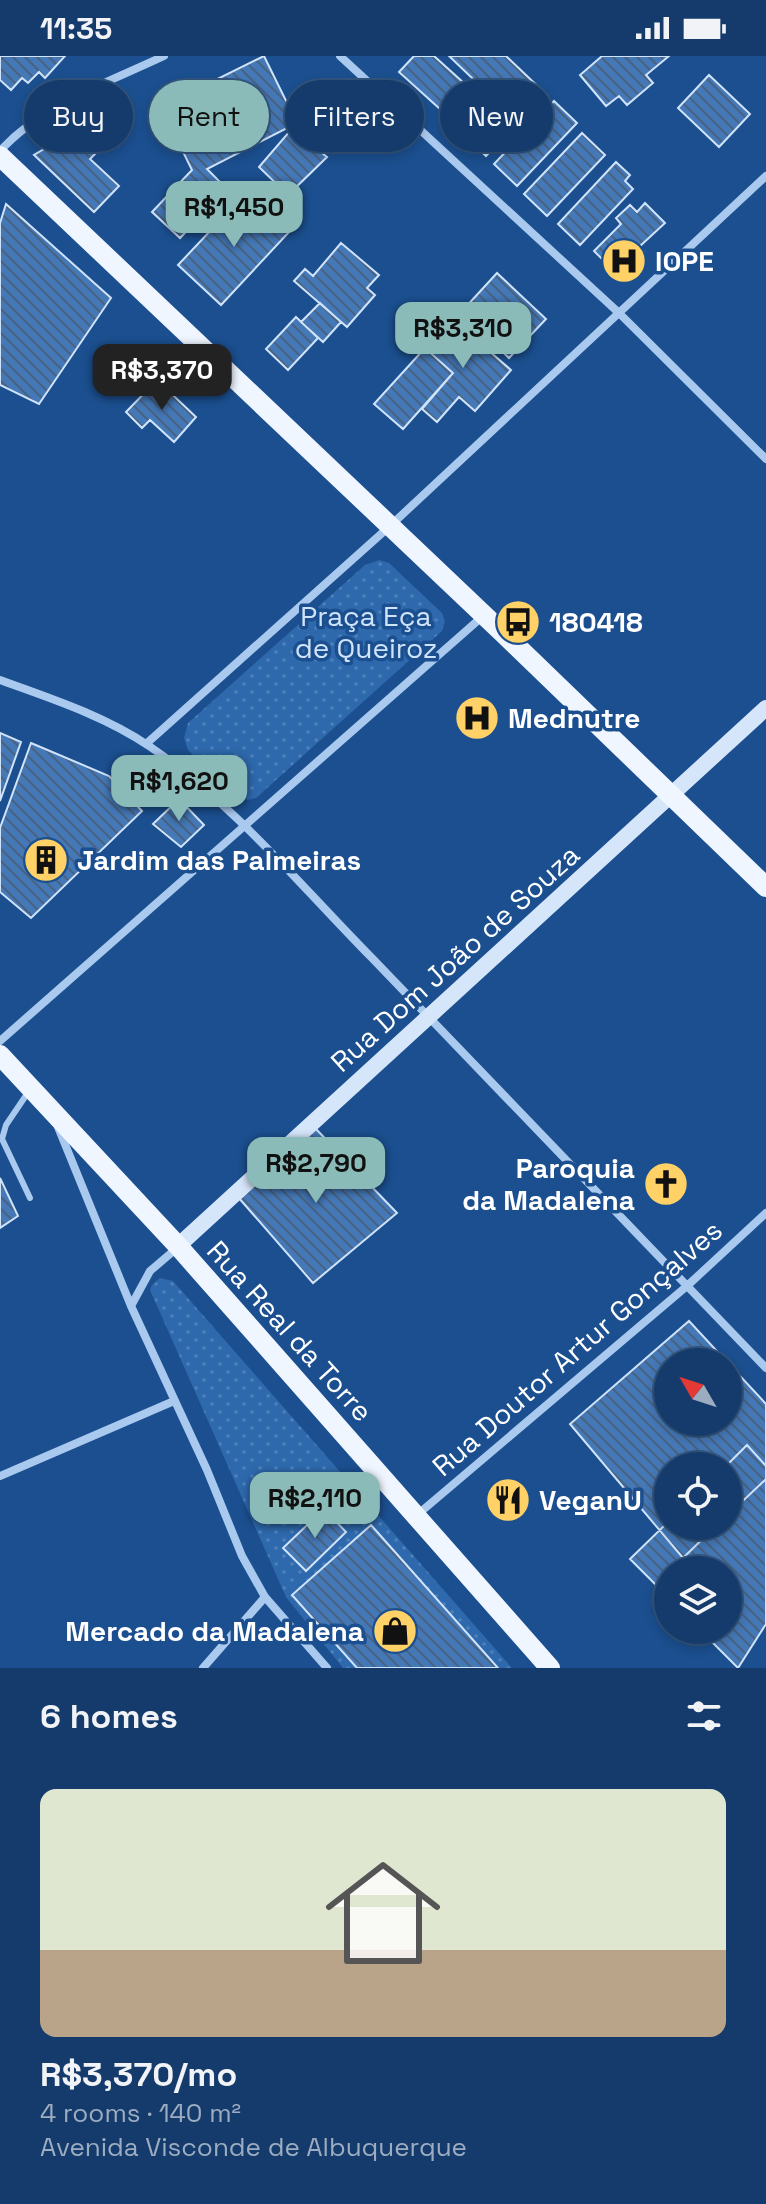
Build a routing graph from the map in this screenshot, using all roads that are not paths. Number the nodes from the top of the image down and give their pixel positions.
1 (164, 56) edge
2 (340, 56) edge
3 (0, 154) edge
4 (766, 176) edge
5 (619, 313) junction
6 (766, 459) edge
7 (390, 526) junction
8 (484, 615) junction
9 (0, 680) edge
10 (766, 708) edge
11 (146, 744) junction
12 (672, 795) junction
13 (244, 826) junction
14 (766, 887) edge
15 (428, 1016) junction
16 (0, 1041) edge
17 (0, 1055) edge
18 (31, 1088) junction
19 (52, 1111) junction
20 (30, 1198) dead end
21 (766, 1213) edge
22 (178, 1246) junction
23 (687, 1286) junction
24 (131, 1306) junction
25 (766, 1368) edge
26 (174, 1401) junction
27 (0, 1476) edge
28 (416, 1515) junction
29 (265, 1597) junction
30 (203, 1668) edge
31 (327, 1668) edge
32 (550, 1668) edge

1 - 3 street
2 - 5 street
3 - 7 main road
4 - 5 street
5 - 6 street
5 - 7 street
7 - 8 main road
7 - 11 street
8 - 12 main road
8 - 13 street
9 - 11 street
10 - 12 street, Rua Dom João de Souza
11 - 13 street
12 - 14 main road
12 - 15 street, Rua Dom João de Souza
13 - 15 street
13 - 16 street
15 - 22 street, Rua Dom João de Souza
15 - 23 street
17 - 18 main road, Rua Real da Torre
18 - 19 main road, Rua Real da Torre
18 - 20 lane
19 - 22 main road, Rua Real da Torre
19 - 24 street, Rua Real da Torre
21 - 23 street, Rua Doutor Artur Gonçalves
22 - 24 street, Rua Real da Torre
22 - 28 main road, Rua Real da Torre
23 - 25 street
23 - 28 street, Rua Doutor Artur Gonçalves
24 - 26 street, Rua Real da Torre
26 - 27 street
26 - 29 street, Rua Real da Torre
28 - 32 main road, Rua Real da Torre
29 - 30 street
29 - 31 street, Rua Real da Torre

